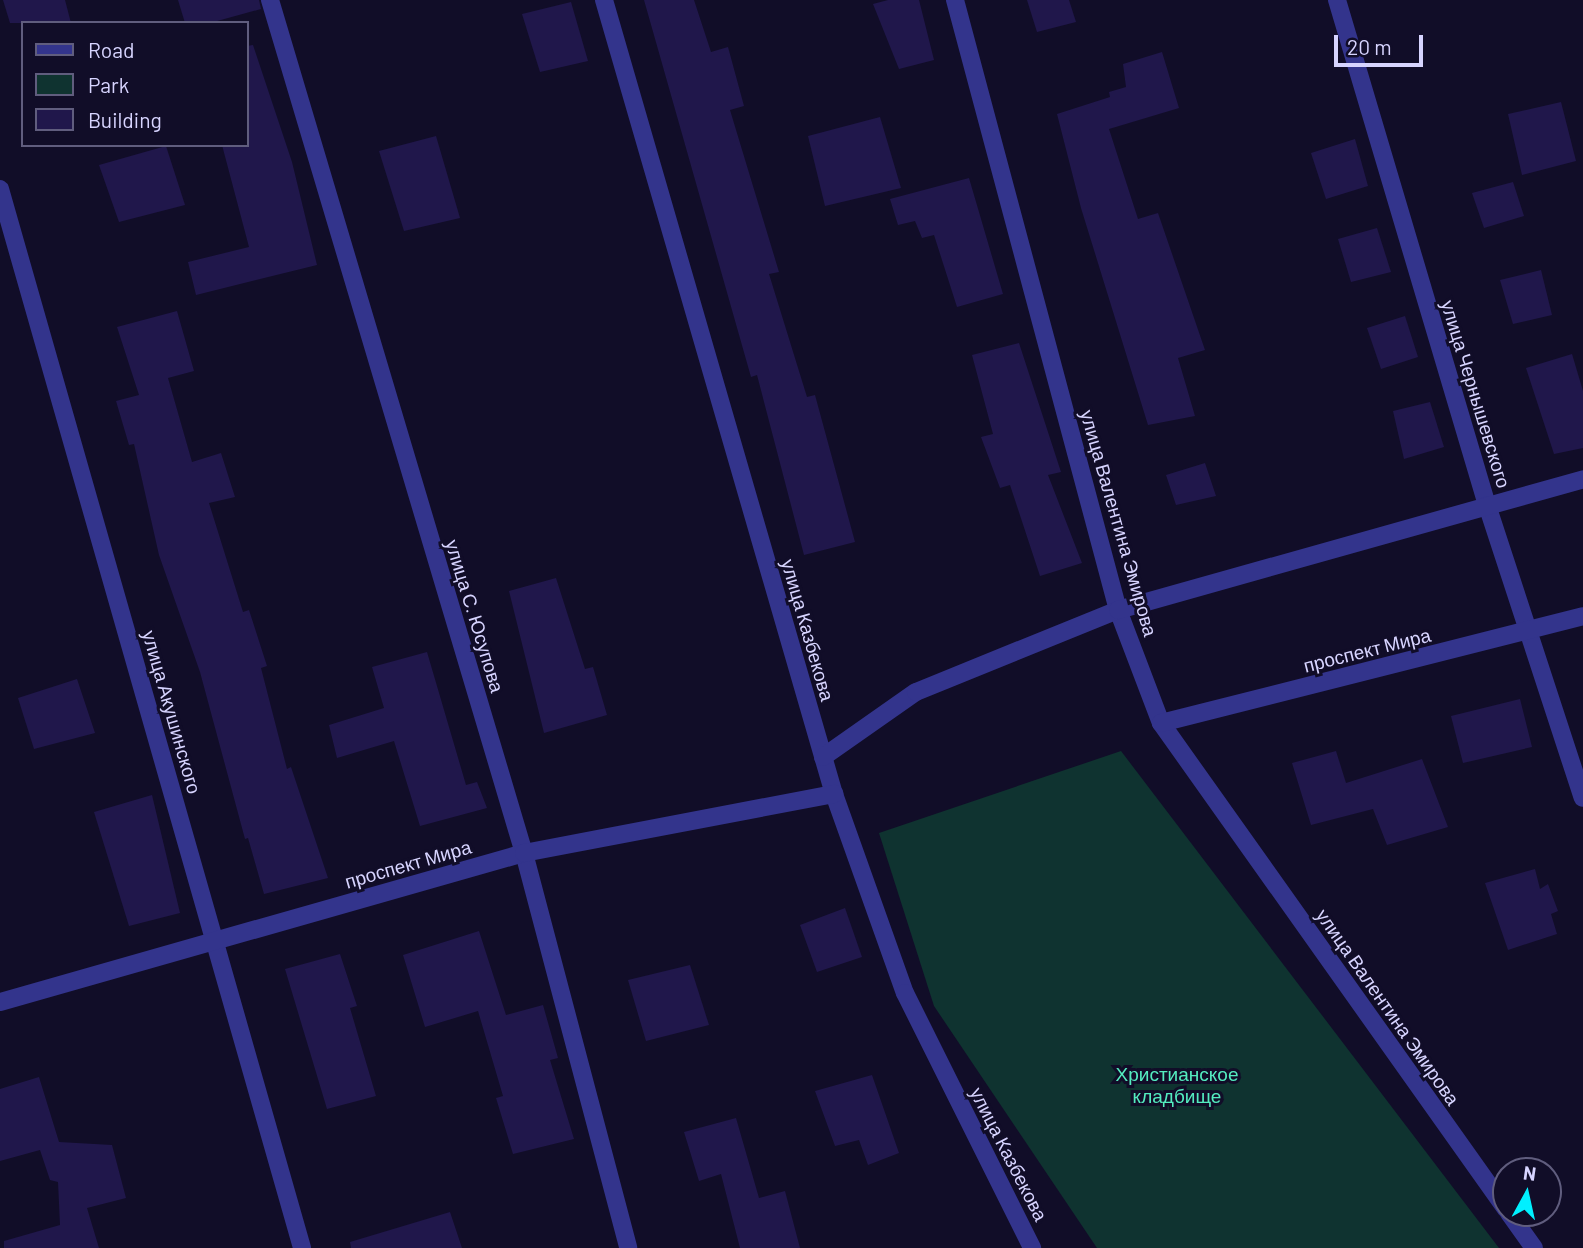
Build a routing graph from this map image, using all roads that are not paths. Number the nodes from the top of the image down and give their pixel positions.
1 (270, 0) edge
2 (604, 0) edge
3 (955, 0) edge
4 (1337, 0) edge
5 (0, 189) edge
6 (1583, 479) edge
7 (1487, 505) junction
8 (1118, 610) junction
9 (1583, 616) edge
10 (1527, 632) junction
11 (1161, 723) junction
12 (823, 757) junction
13 (834, 794) junction
14 (1583, 798) edge
15 (524, 853) junction
16 (216, 941) junction
17 (0, 1002) edge
18 (1492, 1188) edge
19 (1519, 1227) edge
20 (302, 1248) edge
21 (628, 1248) edge
22 (1032, 1248) edge
23 (1534, 1248) edge

1 - 15 street, улица С. Юсупова
2 - 12 street, улица Казбекова
3 - 8 street, улица Валентина Эмирова
4 - 7 street, улица Чернышевского
5 - 16 street, улица Акушинского
6 - 7 street
7 - 8 street
7 - 10 street, улица Чернышевского
8 - 11 street, улица Валентина Эмирова
8 - 12 street
9 - 10 street, проспект Мира
10 - 11 street, проспект Мира
10 - 14 street, улица Чернышевского
11 - 18 street, улица Валентина Эмирова
12 - 13 street, улица Казбекова
13 - 15 street, проспект Мира
13 - 22 street, улица Казбекова
15 - 16 street, проспект Мира
15 - 21 street, улица С. Юсупова
16 - 17 street, проспект Мира
16 - 20 street, улица Акушинского
19 - 23 street, улица Валентина Эмирова

